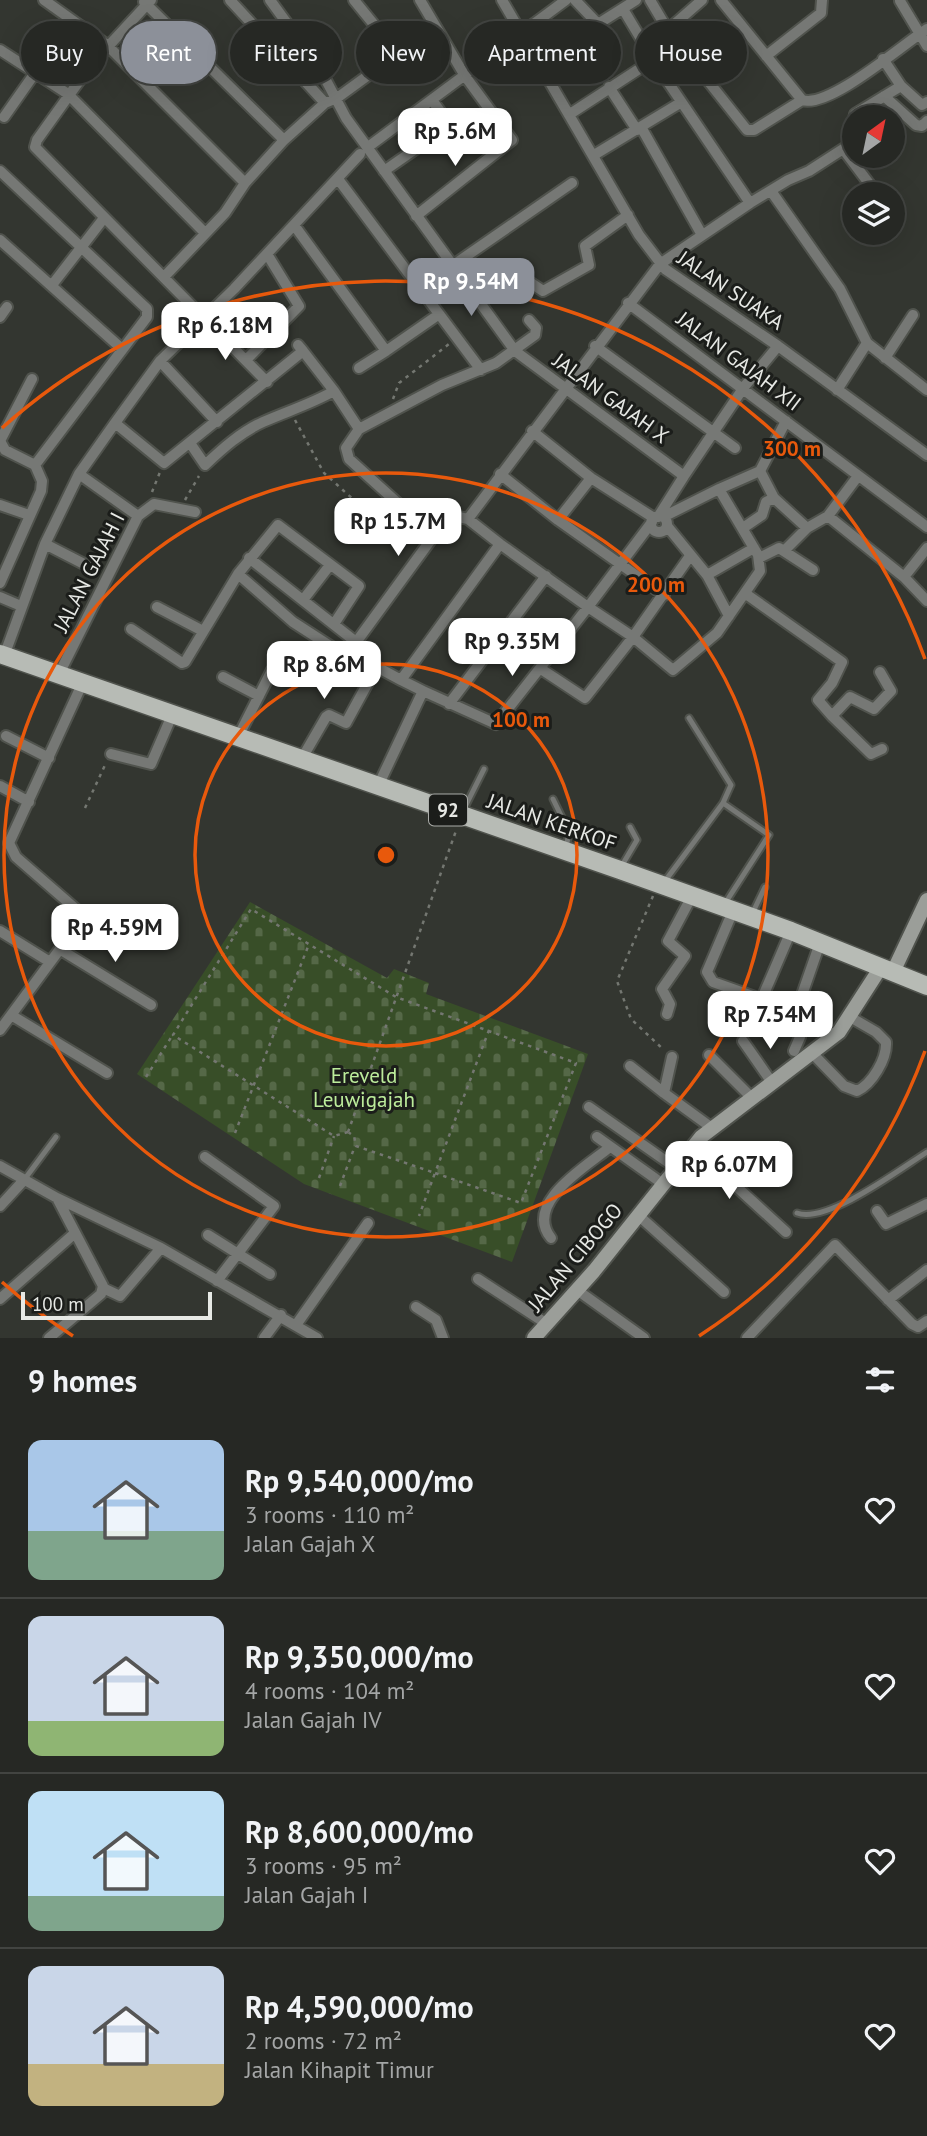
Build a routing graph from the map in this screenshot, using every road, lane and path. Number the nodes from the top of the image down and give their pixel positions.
1 (44, 0) edge
2 (230, 0) edge
3 (270, 0) edge
4 (354, 0) edge
5 (420, 0) edge
6 (502, 0) edge
7 (566, 0) edge
8 (575, 0) edge
9 (636, 0) edge
10 (650, 0) edge
11 (702, 0) edge
12 (720, 0) edge
13 (821, 0) edge
14 (900, 1) edge
15 (147, 2) edge
16 (623, 9) junction
17 (73, 21) edge
18 (513, 21) edge
19 (537, 21) edge
20 (662, 21) edge
21 (680, 21) edge
22 (635, 28) edge
23 (923, 31) edge
24 (107, 45) joint
25 (927, 46) edge
26 (0, 50) edge
27 (766, 56) junction
28 (883, 59) junction
29 (21, 64) edge
30 (635, 71) edge
31 (464, 74) edge
32 (464, 77) edge
33 (27, 84) edge
34 (52, 84) edge
35 (76, 84) edge
36 (471, 84) edge
37 (551, 84) edge
38 (668, 84) edge
39 (710, 84) edge
40 (901, 86) junction
41 (609, 87) junction
42 (68, 94) junction
43 (884, 96) junction
44 (337, 99) junction
45 (432, 100) junction
46 (802, 100) junction
47 (325, 103) junction
48 (680, 103) junction
49 (870, 105) edge
50 (925, 106) edge
51 (570, 114) junction
52 (4, 117) dead end
53 (927, 121) edge
54 (450, 125) junction
55 (639, 128) junction
56 (284, 140) junction
57 (462, 142) dead end
58 (842, 150) edge
59 (364, 151) junction
60 (594, 155) junction
61 (857, 168) edge
62 (0, 171) edge
63 (384, 171) junction
64 (338, 178) junction
65 (868, 182) edge
66 (245, 183) junction
67 (572, 183) dead end
68 (771, 191) junction
69 (750, 203) junction
70 (628, 215) junction
71 (416, 216) junction
72 (104, 218) junction
73 (294, 225) junction
74 (205, 233) junction
75 (702, 235) junction
76 (0, 240) edge
77 (80, 249) junction
78 (267, 254) junction
79 (660, 264) junction
80 (452, 266) junction
81 (164, 277) junction
82 (528, 281) dead end
83 (52, 285) junction
84 (628, 303) junction
85 (8, 307) dead end
86 (439, 315) junction
87 (913, 315) dead end
88 (0, 317) edge
89 (204, 320) junction
90 (529, 320) dead end
91 (458, 338) junction
92 (867, 343) junction
93 (595, 346) junction
94 (778, 346) junction
95 (121, 348) junction
96 (386, 351) junction
97 (515, 351) junction
98 (885, 358) junction
99 (246, 360) junction
100 (160, 361) junction
101 (359, 368) dead end
102 (481, 370) junction
103 (32, 379) dead end
104 (267, 382) junction
105 (744, 387) junction
106 (565, 389) junction
107 (837, 390) junction
108 (927, 390) edge
109 (334, 391) junction
110 (390, 412) junction
111 (291, 413) junction
112 (786, 421) junction
113 (217, 422) junction
114 (115, 423) junction
115 (359, 429) junction
116 (713, 430) junction
117 (532, 431) junction
118 (190, 443) junction
119 (2, 448) edge
120 (735, 448) dead end
121 (927, 455) edge
122 (164, 463) junction
123 (205, 464) junction
124 (35, 466) junction
125 (760, 471) junction
126 (79, 474) junction
127 (500, 474) junction
128 (684, 476) junction
129 (858, 476) junction
130 (591, 478) junction
131 (719, 489) junction
132 (774, 498) junction
133 (0, 505) edge
134 (147, 507) junction
135 (180, 509) junction
136 (195, 512) dead end
137 (29, 515) junction
138 (138, 516) junction
139 (412, 516) dead end
140 (828, 516) junction
141 (468, 519) junction
142 (558, 520) junction
143 (659, 520) junction
144 (927, 527) edge
145 (743, 528) junction
146 (807, 528) junction
147 (396, 538) dead end
148 (46, 544) junction
149 (500, 544) junction
150 (927, 548) edge
151 (784, 551) junction
152 (756, 553) junction
153 (690, 556) junction
154 (250, 558) junction
155 (86, 565) dead end
156 (330, 565) junction
157 (619, 565) junction
158 (813, 570) dead end
159 (238, 574) junction
160 (707, 575) junction
161 (546, 576) junction
162 (904, 577) junction
163 (0, 583) edge
164 (746, 594) junction
165 (664, 595) junction
166 (0, 597) edge
167 (303, 600) junction
168 (927, 601) edge
169 (22, 606) junction
170 (157, 607) dead end
171 (588, 607) junction
172 (729, 616) junction
173 (334, 624) junction
174 (131, 629) dead end
175 (201, 631) junction
176 (633, 637) junction
177 (356, 642) junction
178 (349, 652) junction
179 (2, 655) edge
180 (376, 668) junction
181 (541, 669) junction
182 (272, 670) dead end
183 (880, 672) dead end
184 (59, 674) junction
185 (223, 677) dead end
186 (401, 680) junction
187 (83, 682) junction
188 (832, 683) junction
189 (422, 691) junction
190 (259, 696) junction
191 (850, 697) junction
192 (449, 704) junction
193 (173, 713) junction
194 (832, 716) junction
195 (689, 719) dead end
196 (6, 736) dead end
197 (238, 737) junction
198 (882, 749) dead end
199 (111, 754) joint
200 (49, 758) junction
201 (302, 760) junction
202 (484, 769) dead end
203 (0, 786) edge
204 (378, 786) junction
205 (553, 799) dead end
206 (29, 802) junction
207 (723, 803) junction
208 (85, 808) dead end
209 (462, 815) junction
210 (630, 827) dead end
211 (9, 848) junction
212 (565, 851) junction
213 (0, 855) edge
214 (620, 870) junction
215 (660, 885) junction
216 (765, 887) dead end
217 (692, 896) junction
218 (927, 900) edge
219 (728, 909) junction
220 (751, 917) junction
221 (0, 931) edge
222 (791, 931) junction
223 (820, 943) junction
224 (309, 944) junction
225 (61, 950) junction
226 (50, 962) junction
227 (887, 970) junction
228 (927, 986) edge
229 (396, 997) junction
230 (151, 1005) dead end
231 (667, 1014) dead end
232 (850, 1017) junction
233 (5, 1021) edge
234 (489, 1030) junction
235 (173, 1035) junction
236 (743, 1041) dead end
237 (794, 1051) dead end
238 (813, 1054) junction
239 (709, 1055) dead end
240 (672, 1057) joint
241 (630, 1066) dead end
242 (107, 1073) dead end
243 (146, 1077) dead end
244 (772, 1084) junction
245 (253, 1085) junction
246 (664, 1093) junction
247 (752, 1098) junction
248 (589, 1107) dead end
249 (712, 1128) junction
250 (348, 1132) junction
251 (234, 1133) dead end
252 (334, 1136) junction
253 (56, 1137) dead end
254 (597, 1137) dead end
255 (356, 1146) junction
256 (610, 1147) junction
257 (693, 1147) junction
258 (927, 1153) edge
259 (205, 1157) dead end
260 (0, 1166) edge
261 (676, 1168) junction
262 (435, 1172) junction
263 (319, 1178) dead end
264 (24, 1180) junction
265 (663, 1184) junction
266 (340, 1186) dead end
267 (57, 1198) junction
268 (927, 1204) edge
269 (0, 1206) edge
270 (877, 1211) dead end
271 (797, 1213) dead end
272 (638, 1215) junction
273 (419, 1216) dead end
274 (368, 1223) dead end
275 (786, 1232) dead end
276 (75, 1233) junction
277 (208, 1235) dead end
278 (551, 1238) dead end
279 (161, 1248) junction
280 (239, 1254) junction
281 (927, 1270) edge
282 (270, 1274) dead end
283 (478, 1279) dead end
284 (217, 1281) junction
285 (103, 1288) junction
286 (577, 1290) junction
287 (723, 1292) dead end
288 (0, 1299) edge
289 (888, 1300) junction
290 (416, 1307) dead end
291 (281, 1315) junction
292 (927, 1321) edge
293 (547, 1324) junction
294 (296, 1325) junction
295 (49, 1338) edge
296 (264, 1338) edge
297 (317, 1338) edge
298 (443, 1338) edge
299 (534, 1338) edge
300 (644, 1338) edge
301 (747, 1338) edge

1 - 17 street
2 - 47 street
3 - 44 street, JALAN GAJAH X
4 - 44 street
5 - 31 street
6 - 18 street, JALAN SUAKA
7 - 19 street
8 - 16 street
9 - 16 street
10 - 20 street
11 - 21 street
12 - 27 street
13 - 27 street
14 - 23 street
15 - 24 street
15 - 56 street
16 - 22 street
23 - 25 street
23 - 28 street
24 - 66 street
26 - 29 street
27 - 46 street
28 - 40 street
28 - 46 street
30 - 41 street
32 - 45 street
33 - 52 street
34 - 42 street
35 - 42 street
36 - 71 street
37 - 51 street, JALAN SUAKA
38 - 48 street
39 - 46 street
40 - 43 street
40 - 50 street
41 - 51 street
41 - 55 street
42 - 72 street
42 - 74 street
43 - 49 street
43 - 53 street
44 - 47 street
44 - 59 street, JALAN GAJAH X
45 - 54 street
45 - 59 street
47 - 56 street
48 - 55 street
48 - 69 street
51 - 60 street, JALAN SUAKA
54 - 57 street
54 - 63 street
55 - 60 street
55 - 75 street
56 - 66 street
58 - 68 street
59 - 63 street, JALAN GAJAH X
59 - 64 street
60 - 70 street, JALAN SUAKA
61 - 65 street
62 - 77 street
63 - 71 street, JALAN GAJAH X
64 - 73 street
64 - 86 street
66 - 74 street
67 - 80 street
68 - 69 street
68 - 92 street
69 - 75 street
70 - 79 street, JALAN SUAKA
70 - 82 street
71 - 80 street, JALAN GAJAH X
72 - 77 street
72 - 81 street
73 - 78 street
73 - 96 street
74 - 81 street
75 - 79 street
76 - 83 street
77 - 83 street
77 - 95 street
78 - 89 street
78 - 99 street
79 - 84 street
79 - 94 street, JALAN SUAKA
80 - 97 street, JALAN GAJAH X
81 - 89 street
83 - 95 street
84 - 93 street
84 - 105 street, JALAN GAJAH XII
85 - 88 street
86 - 91 street
86 - 96 street
87 - 98 street
89 - 99 street
89 - 100 street
90 - 97 street
91 - 102 street
91 - 110 path
92 - 98 street
92 - 107 street
93 - 106 street
93 - 116 street
94 - 105 street
94 - 107 street, JALAN SUAKA
95 - 124 street
96 - 101 street
97 - 102 street
97 - 106 street, JALAN GAJAH X
98 - 108 street
99 - 104 street
100 - 113 street
100 - 114 street
102 - 110 street
103 - 119 street
104 - 109 street
104 - 113 street
105 - 112 street, JALAN GAJAH XII
105 - 116 street
106 - 117 street
106 - 128 street, JALAN GAJAH X
107 - 121 street, JALAN SUAKA
109 - 111 street
109 - 115 street
110 - 115 street
111 - 123 street
111 - 147 path
112 - 125 street
112 - 129 street, JALAN GAJAH XII
113 - 118 street
114 - 122 street
114 - 126 street
115 - 139 street
116 - 120 street
116 - 128 street
117 - 127 street
117 - 130 street
118 - 122 street
118 - 123 street
119 - 124 street
122 - 134 path
123 - 135 path
124 - 137 street
125 - 131 street
125 - 132 street
126 - 138 street
126 - 148 street
127 - 141 street
127 - 142 street
128 - 143 street
129 - 140 street
129 - 144 street, JALAN GAJAH XII
130 - 142 street
130 - 143 street
131 - 143 street
131 - 145 street
132 - 145 street
132 - 146 street
133 - 137 street
134 - 135 street, JALAN GAJAH I
134 - 138 street, JALAN GAJAH I
135 - 136 street
137 - 163 street
138 - 184 street, JALAN GAJAH I
140 - 146 street
140 - 162 street
141 - 149 street
141 - 177 street
142 - 157 street
143 - 153 street
143 - 157 street
145 - 152 street
146 - 151 street
148 - 155 street
148 - 169 street
149 - 161 street
149 - 186 street
150 - 162 street
151 - 152 street
151 - 158 street
152 - 160 street
152 - 164 street
153 - 160 street
153 - 165 street
154 - 156 street
154 - 159 street
154 - 167 street
156 - 167 street
156 - 173 street
157 - 165 street
157 - 171 street
159 - 175 street
159 - 178 street
160 - 172 street
161 - 171 street
161 - 192 street
162 - 168 street
164 - 172 street
164 - 188 street
165 - 176 street
166 - 169 street
167 - 173 street
169 - 179 street
170 - 175 street
171 - 176 street
171 - 181 street
172 - 176 street
173 - 177 street
174 - 175 street
176 - 181 street
177 - 178 street
178 - 180 street
179 - 184 main road, JALAN KERKOF / 92
180 - 186 street
180 - 201 street
181 - 192 street
182 - 190 street
183 - 191 street
184 - 187 main road, JALAN KERKOF / 92
185 - 190 street
186 - 189 street
187 - 193 main road, JALAN KERKOF / 92
187 - 200 street
188 - 191 street
188 - 194 street
189 - 192 street
189 - 204 street
190 - 197 street
191 - 194 street
193 - 197 main road, JALAN KERKOF / 92
193 - 199 street
194 - 198 street
195 - 207 lane
196 - 200 street
197 - 201 main road, JALAN KERKOF / 92
199 - 208 path
200 - 206 street
201 - 204 main road, JALAN KERKOF / 92
202 - 209 lane
203 - 206 street
204 - 209 main road, JALAN KERKOF / 92
205 - 212 lane
206 - 211 street
207 - 215 lane
207 - 219 lane
209 - 212 main road, JALAN KERKOF / 92
209 - 229 path
210 - 214 lane
211 - 213 street
211 - 225 street
212 - 214 main road, JALAN KERKOF / 92
214 - 215 main road, JALAN KERKOF / 92
215 - 217 main road, JALAN KERKOF / 92
215 - 240 path
216 - 220 lane
217 - 219 main road, JALAN KERKOF / 92
217 - 231 street
218 - 227 street, JALAN CIBOGO
219 - 220 main road, JALAN KERKOF / 92
219 - 222 street
220 - 222 main road, JALAN KERKOF / 92
221 - 226 street
222 - 223 main road, JALAN KERKOF / 92
223 - 227 main road, JALAN KERKOF / 92
223 - 237 street
224 - 229 path
224 - 235 path
224 - 245 path
225 - 226 street
225 - 230 street
226 - 233 street
227 - 228 main road, JALAN KERKOF / 92
227 - 232 street, JALAN CIBOGO
229 - 234 path
229 - 250 path
232 - 238 street, JALAN CIBOGO
232 - 238 street
233 - 242 street
234 - 262 path
234 - 262 path
235 - 243 path
235 - 245 path
236 - 244 street
238 - 244 street, JALAN CIBOGO
239 - 247 street
240 - 246 street
241 - 246 street
244 - 247 street, JALAN CIBOGO
245 - 251 path
245 - 252 path
246 - 249 street
247 - 249 street, JALAN CIBOGO
248 - 261 street
249 - 257 street, JALAN CIBOGO
250 - 252 path
250 - 255 path
252 - 263 path
253 - 264 lane
254 - 256 street
255 - 262 path
255 - 266 path
256 - 265 street
256 - 278 street
257 - 261 street, JALAN CIBOGO
257 - 275 street
258 - 271 lane
259 - 280 street
260 - 264 street
261 - 265 street, JALAN CIBOGO
262 - 273 path
264 - 267 street
264 - 269 street
265 - 272 street, JALAN CIBOGO
267 - 276 street
267 - 279 street
268 - 270 street
272 - 286 street, JALAN CIBOGO
272 - 287 street
274 - 294 street
276 - 285 street
276 - 288 street
277 - 280 street
279 - 284 street
279 - 285 street
280 - 282 street
280 - 284 street
281 - 289 street
283 - 293 street
284 - 291 street
285 - 295 street
286 - 293 street, JALAN CIBOGO
286 - 300 street
289 - 292 street
289 - 301 street
290 - 298 street
291 - 294 street
291 - 296 street
293 - 299 street, JALAN CIBOGO
294 - 297 street

